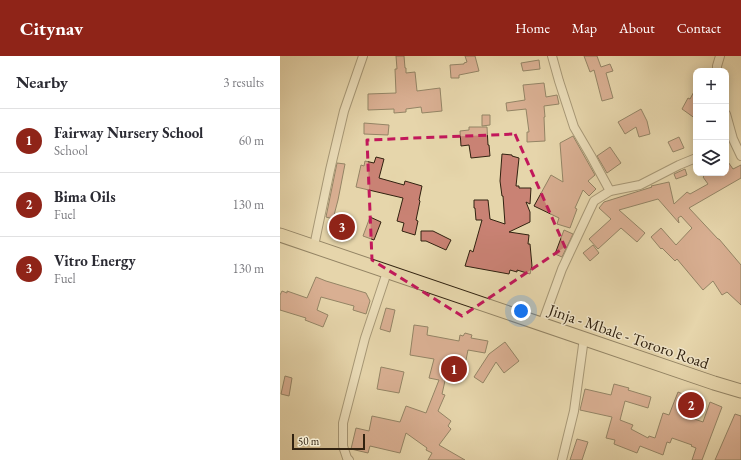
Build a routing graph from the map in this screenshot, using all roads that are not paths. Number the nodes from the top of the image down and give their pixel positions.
1 (362, 56) edge
2 (552, 56) edge
3 (720, 56) edge
4 (717, 68) edge
5 (729, 124) edge
6 (735, 143) junction
7 (729, 145) edge
8 (741, 156) edge
9 (693, 159) edge
10 (610, 190) junction
11 (280, 235) edge
12 (314, 246) junction
13 (387, 272) junction
14 (542, 324) junction
15 (584, 338) junction
16 (741, 391) edge
17 (349, 460) edge
18 (562, 460) edge

1 - 12 street
2 - 10 street
3 - 4 street
5 - 6 street
6 - 7 street
6 - 8 street
9 - 10 street
10 - 14 street
11 - 12 main road, Jinja - Mbale - Tororo Road
12 - 13 main road, Jinja - Mbale - Tororo Road
13 - 14 main road, Jinja - Mbale - Tororo Road
13 - 17 street
14 - 15 main road, Jinja - Mbale - Tororo Road
15 - 16 main road, Jinja - Mbale - Tororo Road
15 - 18 street

